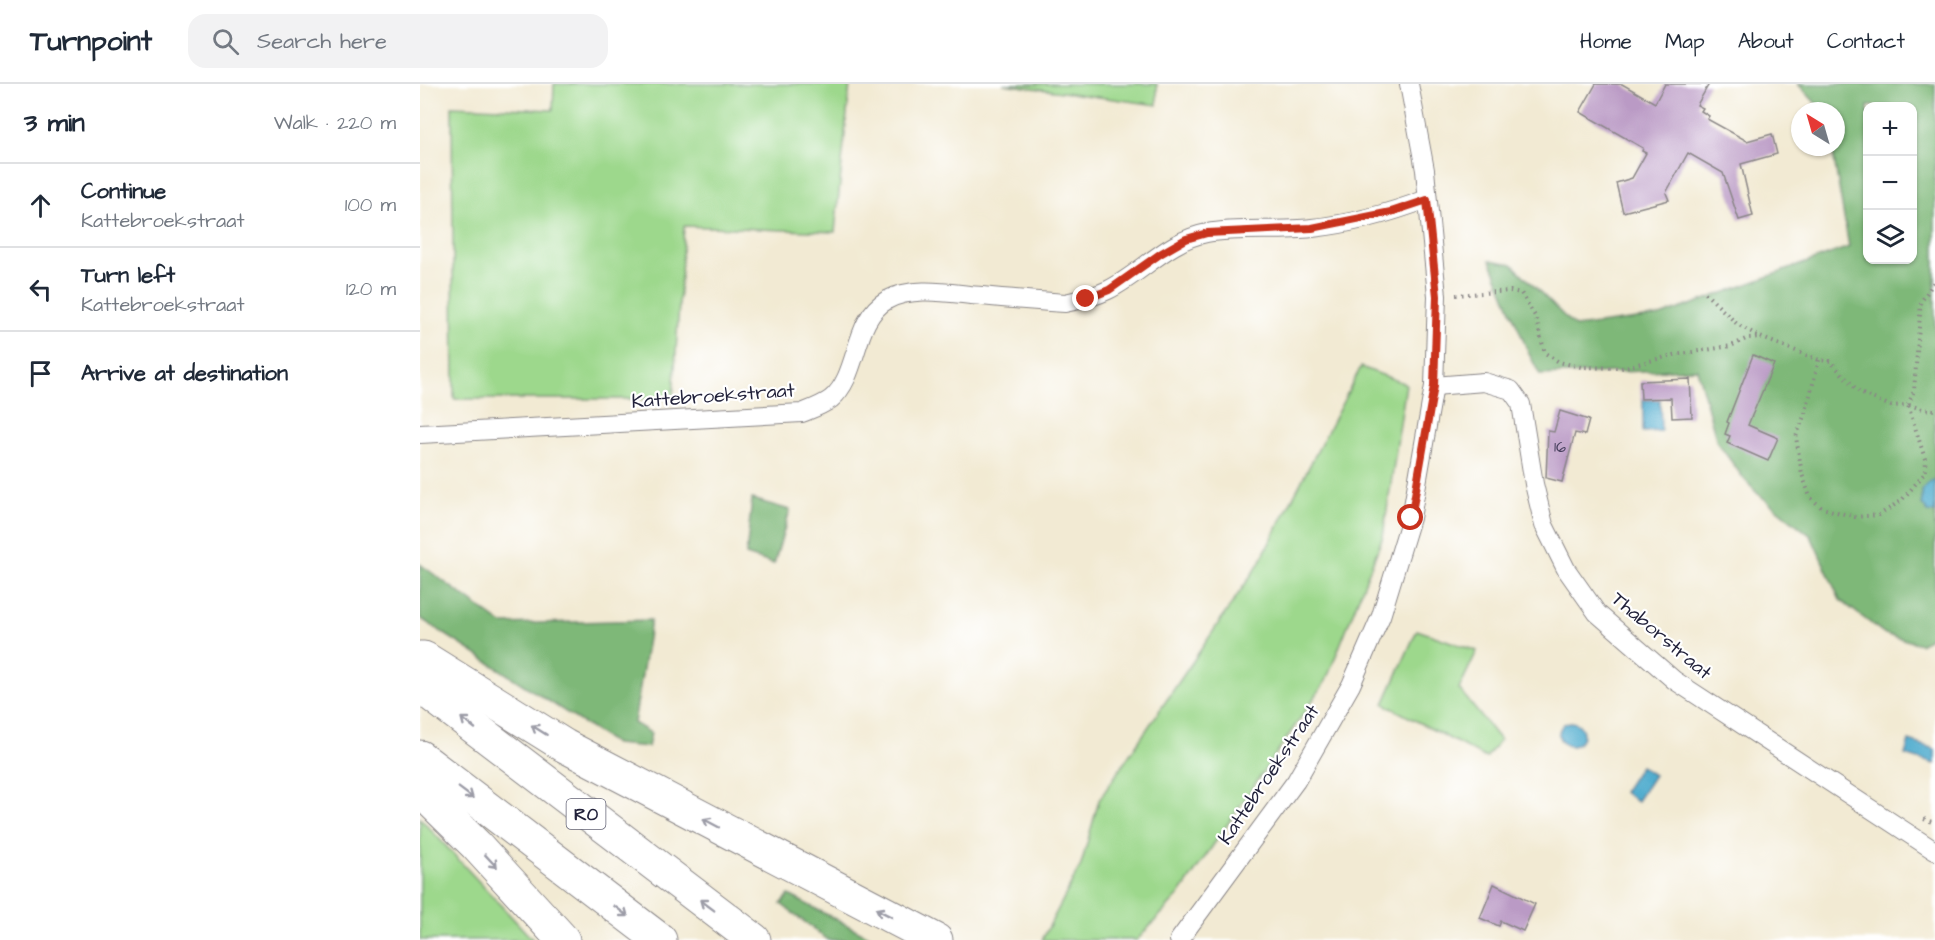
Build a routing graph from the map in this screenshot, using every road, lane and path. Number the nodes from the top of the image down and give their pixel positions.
1 (1409, 84) edge
2 (1427, 200) junction
3 (1935, 280) edge
4 (1705, 293) dead end
5 (1437, 296) junction
6 (1760, 337) junction
7 (1819, 360) junction
8 (1434, 386) junction
9 (1908, 405) junction
10 (1935, 410) edge
11 (420, 434) edge
12 (420, 658) edge
13 (420, 686) edge
14 (420, 757) edge
15 (420, 790) edge
16 (1935, 851) edge
17 (563, 940) edge
18 (660, 940) edge
19 (754, 940) edge
20 (936, 940) edge
21 (1179, 940) edge

1 - 2 street, Kattebroekstraat
2 - 5 street, Kattebroekstraat
2 - 11 street, Kattebroekstraat
3 - 9 path
4 - 6 path
5 - 6 path
5 - 8 street, Kattebroekstraat
6 - 7 path
7 - 9 path
7 - 9 path
8 - 16 street, Thaborstraat
8 - 21 street, Kattebroekstraat
9 - 10 path
20 -> 12 highway
19 -> 13 highway, R0
14 -> 18 highway
15 -> 17 highway

